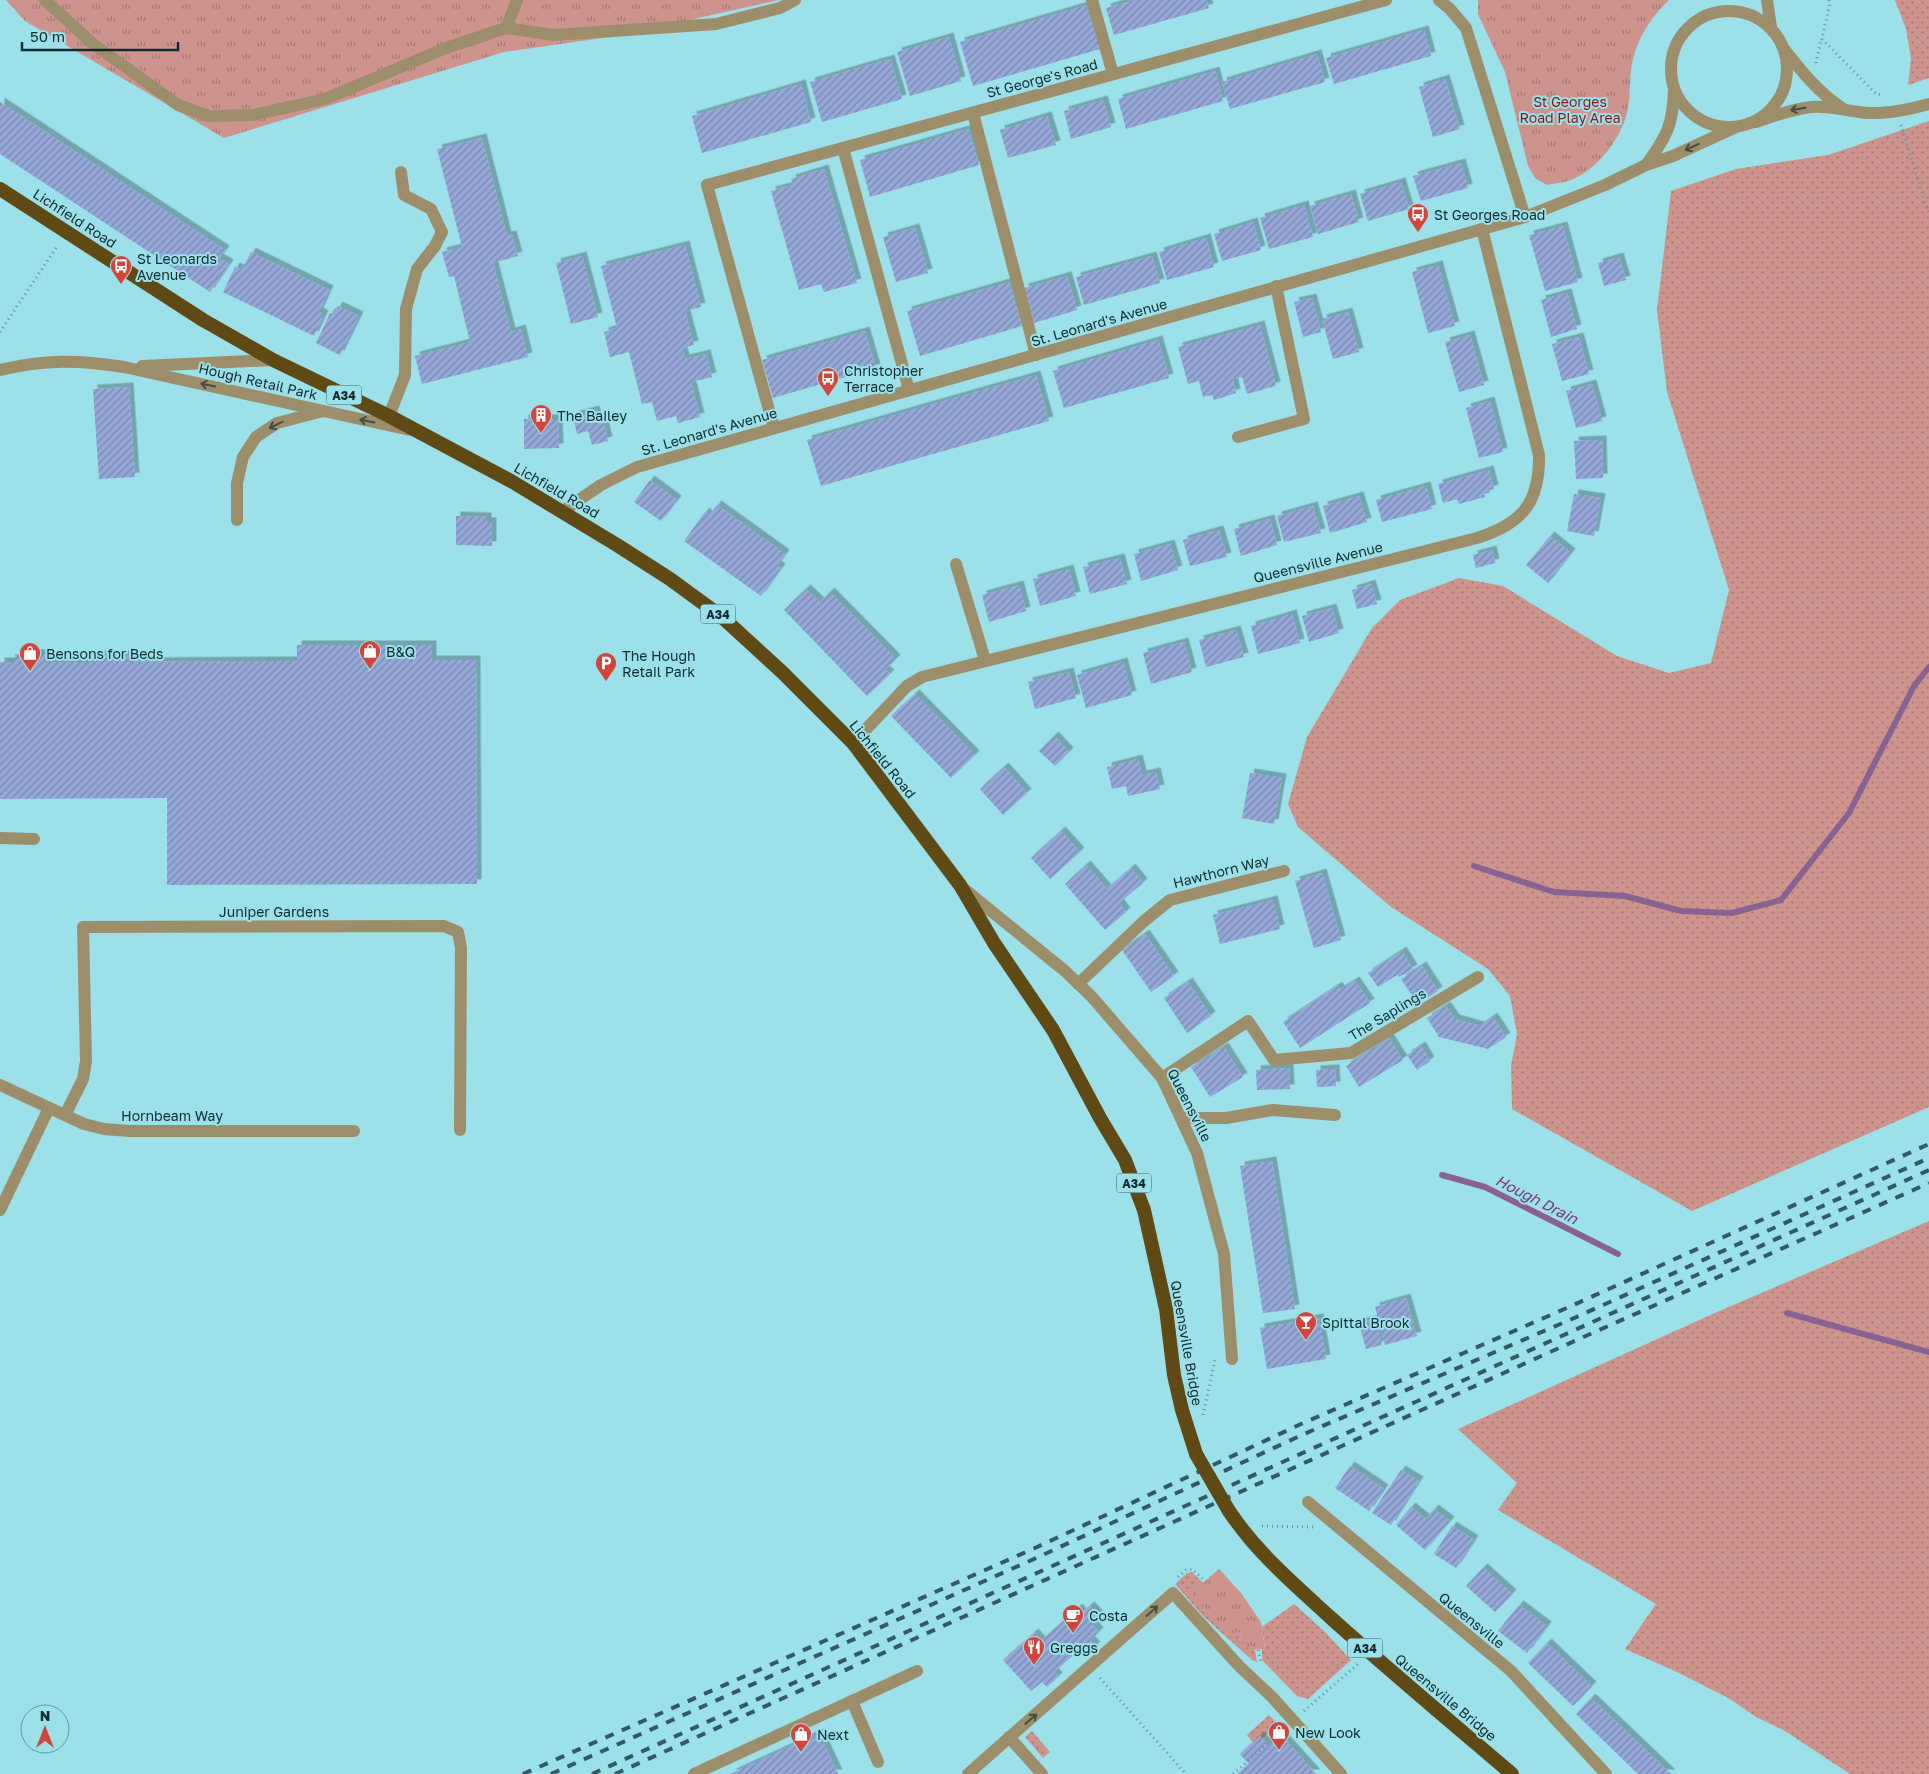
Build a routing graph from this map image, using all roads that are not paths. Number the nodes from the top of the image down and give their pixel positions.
1 (45, 0) edge
2 (517, 0) edge
3 (795, 0) edge
4 (1092, 0) edge
5 (1386, 0) edge
6 (1439, 0) edge
7 (1737, 0) edge
8 (1767, 0) edge
9 (1720, 11) junction
10 (1771, 27) junction
11 (506, 28) junction
12 (1784, 49) junction
13 (1113, 74) junction
14 (1674, 89) junction
15 (1929, 104) edge
16 (1842, 108) junction
17 (973, 112) junction
18 (1756, 122) junction
19 (1736, 127) junction
20 (843, 148) junction
21 (1646, 165) junction
22 (401, 172) dead end
23 (0, 189) edge
24 (1525, 217) junction
25 (1482, 229) junction
26 (1276, 286) junction
27 (1036, 355) junction
28 (273, 360) junction
29 (124, 367) junction
30 (0, 370) edge
31 (909, 390) junction
32 (323, 411) junction
33 (389, 416) junction
34 (774, 428) junction
35 (415, 431) junction
36 (1238, 437) dead end
37 (563, 511) junction
38 (237, 520) dead end
39 (956, 564) dead end
40 (985, 660) junction
41 (853, 743) junction
42 (0, 838) edge
43 (34, 838) dead end
44 (1284, 871) dead end
45 (960, 886) junction
46 (994, 943) joint
47 (1478, 977) dead end
48 (1078, 984) junction
49 (1162, 1078) junction
50 (0, 1085) edge
51 (48, 1108) junction
52 (65, 1115) junction
53 (1334, 1115) dead end
54 (1181, 1118) junction
55 (460, 1130) dead end
56 (354, 1131) dead end
57 (0, 1210) edge
58 (1232, 1359) road end
59 (1308, 1502) dead end
60 (917, 1671) dead end
61 (852, 1701) junction
62 (1009, 1737) junction
63 (878, 1762) dead end
64 (694, 1774) edge
65 (968, 1774) edge
66 (1042, 1774) edge
67 (1341, 1774) edge
68 (1512, 1774) edge
69 (1606, 1774) edge

1 - 11 street
2 - 11 street
3 - 11 street
4 - 13 street
5 - 13 street, St George's Road
6 - 24 street
7 - 9 street
8 - 10 street
9 - 10 street
9 - 14 street
10 - 12 street
12 - 16 street
12 - 18 street
13 - 17 street, St George's Road
14 - 19 street
14 - 21 street, St. Leonard's Avenue
15 - 16 street
16 -> 18 street
17 - 20 street, St George's Road
17 - 27 street
18 - 19 street
19 -> 21 street, St. Leonard's Avenue
20 - 31 street
20 - 34 street, St George's Road
21 - 24 street, St. Leonard's Avenue
22 - 33 street
23 - 28 highway, Lichfield Road / A34
24 - 25 street, St. Leonard's Avenue
25 - 26 street, St. Leonard's Avenue
25 - 40 street, Queensville Avenue
26 - 27 street, St. Leonard's Avenue
26 - 36 street
27 - 31 street, St. Leonard's Avenue
28 - 29 street, Hough Retail Park
28 - 33 highway, Lichfield Road / A34
29 - 30 street, Hough Retail Park
32 -> 29 street, Hough Retail Park
31 - 34 street, St. Leonard's Avenue
35 -> 32 street, Hough Retail Park
32 -> 38 street
33 - 35 highway, Lichfield Road / A34
34 - 37 street, St. Leonard's Avenue
35 - 37 highway, Lichfield Road / A34
37 - 41 highway, Lichfield Road / A34
39 - 40 street
40 - 41 street, Queensville Avenue
41 - 45 highway, Lichfield Road / A34
42 - 43 street
44 - 48 street, Hawthorn Way
45 - 46 highway, Lichfield Road / A34
45 - 48 street, Queensville
46 - 68 highway, Queensville Bridge / A34, bridge
47 - 49 street, The Saplings
48 - 49 street, Queensville
49 - 54 street, Queensville
50 - 51 street, Hornbeam Way
51 - 52 street, Hornbeam Way
51 - 57 street
52 - 55 street, Juniper Gardens
52 - 56 street, Hornbeam Way
53 - 54 street
54 - 58 street, Queensville
59 - 69 street, Queensville
60 - 61 street
61 - 63 street
61 - 64 street
62 - 65 street
62 - 66 street
62 -> 67 street

